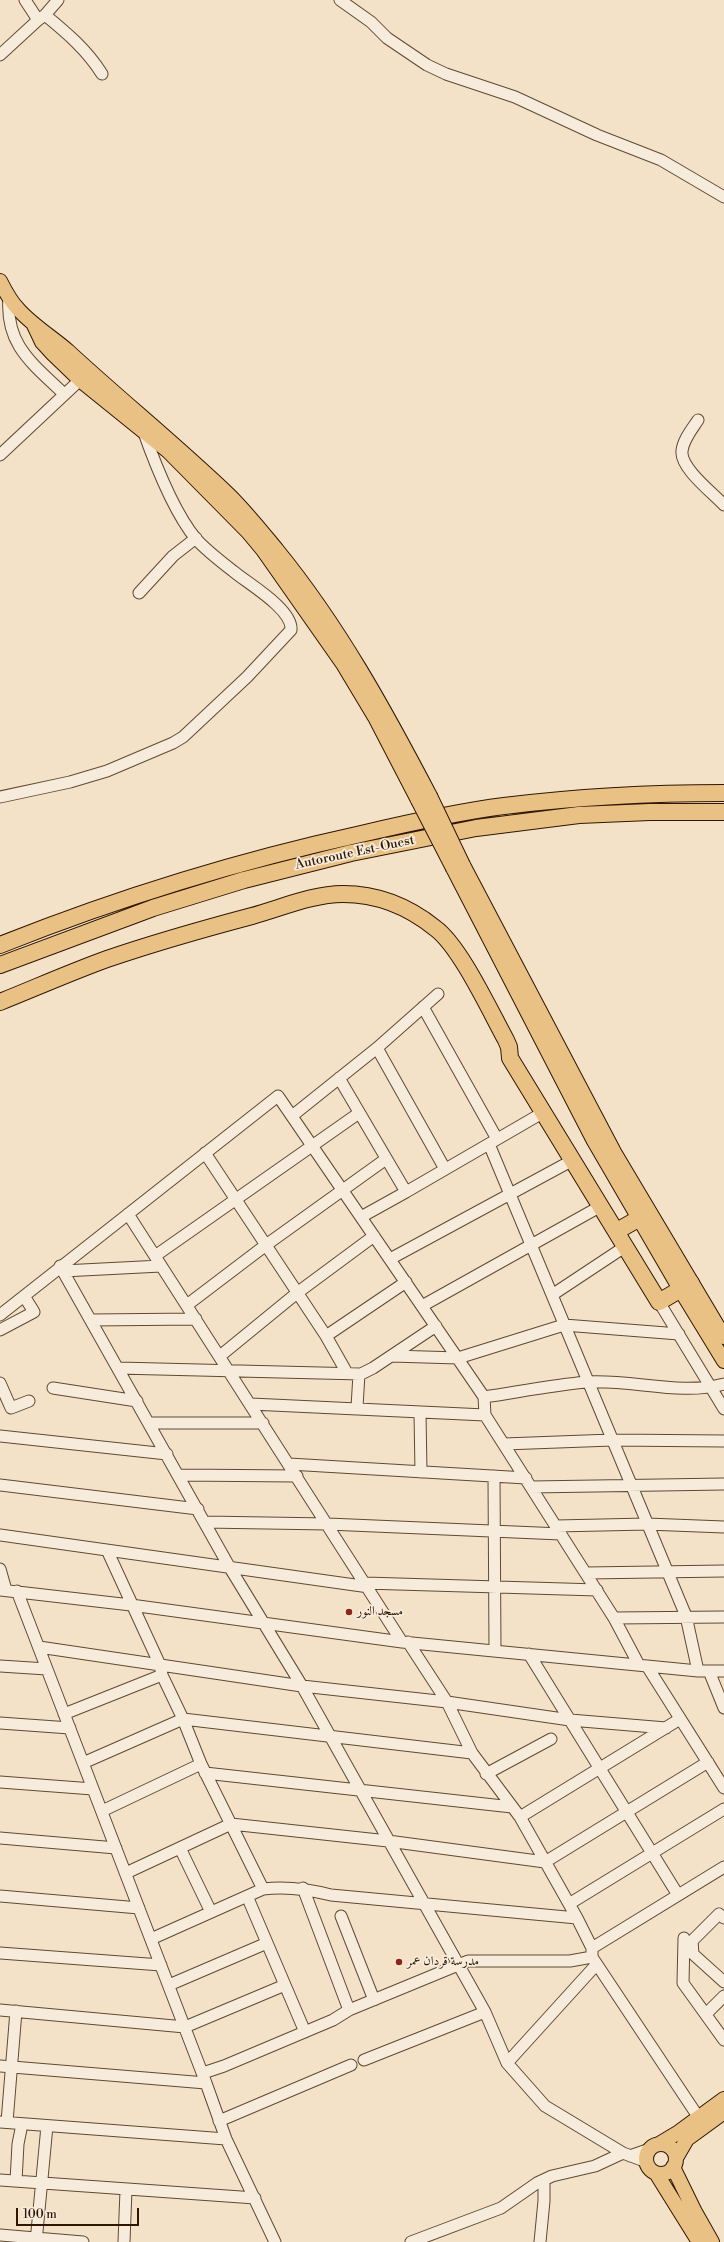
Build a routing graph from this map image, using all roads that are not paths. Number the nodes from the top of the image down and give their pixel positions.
1 (25, 0) edge
2 (58, 0) edge
3 (340, 0) edge
4 (42, 18) junction
5 (0, 55) edge
6 (102, 74) dead end
7 (724, 197) edge
8 (0, 281) edge
9 (9, 297) junction
10 (33, 322) junction
11 (80, 380) junction
12 (64, 394) junction
13 (698, 420) dead end
14 (142, 429) junction
15 (0, 455) edge
16 (724, 505) edge
17 (196, 538) junction
18 (139, 593) dead end
19 (724, 793) edge
20 (0, 797) edge
21 (424, 798) junction
22 (724, 812) edge
23 (458, 867) junction
24 (0, 945) edge
25 (0, 965) edge
26 (438, 994) dead end
27 (0, 1002) edge
28 (423, 1007) junction
29 (0, 1013) edge
30 (377, 1048) junction
31 (514, 1063) junction
32 (339, 1078) junction
33 (544, 1112) junction
34 (359, 1113) junction
35 (292, 1116) junction
36 (493, 1142) junction
37 (312, 1145) junction
38 (205, 1153) junction
39 (386, 1159) junction
40 (573, 1160) junction
41 (445, 1169) junction
42 (343, 1190) junction
43 (406, 1192) junction
44 (510, 1194) junction
45 (235, 1199) junction
46 (601, 1206) junction
47 (128, 1214) junction
48 (361, 1217) junction
49 (638, 1219) junction
50 (617, 1231) junction
51 (374, 1236) junction
52 (266, 1245) junction
53 (532, 1246) junction
54 (626, 1246) junction
55 (390, 1259) junction
56 (158, 1261) junction
57 (61, 1268) junction
58 (406, 1282) junction
59 (685, 1286) junction
60 (297, 1293) junction
61 (552, 1295) junction
62 (24, 1296) junction
63 (659, 1302) junction
64 (187, 1305) junction
65 (422, 1306) junction
66 (0, 1315) edge
67 (196, 1319) junction
68 (91, 1320) junction
69 (436, 1326) junction
70 (564, 1326) junction
71 (0, 1330) edge
72 (679, 1334) junction
73 (326, 1336) junction
74 (724, 1337) edge
75 (220, 1356) junction
76 (392, 1356) junction
77 (458, 1358) junction
78 (724, 1361) edge
79 (118, 1368) junction
80 (229, 1371) junction
81 (347, 1373) junction
82 (359, 1374) junction
83 (588, 1382) junction
84 (0, 1383) edge
85 (724, 1384) edge
86 (711, 1387) junction
87 (53, 1388) dead end
88 (484, 1397) junction
89 (29, 1401) dead end
90 (137, 1401) junction
91 (251, 1404) junction
92 (357, 1407) junction
93 (724, 1409) edge
94 (420, 1413) junction
95 (485, 1415) junction
96 (149, 1423) junction
97 (263, 1423) junction
98 (0, 1436) edge
99 (612, 1440) junction
100 (724, 1441) edge
101 (504, 1444) junction
102 (167, 1454) junction
103 (289, 1464) junction
104 (420, 1472) junction
105 (179, 1475) junction
106 (297, 1476) junction
107 (494, 1476) junction
108 (529, 1482) junction
109 (724, 1484) edge
110 (0, 1485) edge
111 (631, 1486) junction
112 (198, 1509) junction
113 (205, 1522) junction
114 (328, 1524) junction
115 (647, 1524) junction
116 (724, 1527) edge
117 (559, 1530) junction
118 (494, 1531) junction
119 (0, 1535) edge
120 (107, 1550) junction
121 (230, 1568) junction
122 (0, 1569) edge
123 (667, 1572) junction
124 (724, 1572) edge
125 (586, 1573) junction
126 (367, 1585) junction
127 (494, 1588) junction
128 (8, 1590) edge
129 (597, 1590) junction
130 (131, 1605) junction
131 (686, 1616) junction
132 (724, 1617) edge
133 (614, 1618) junction
134 (264, 1624) junction
135 (405, 1642) junction
136 (39, 1647) junction
137 (495, 1651) junction
138 (529, 1654) junction
139 (643, 1665) junction
140 (0, 1666) edge
141 (47, 1669) junction
142 (161, 1670) junction
143 (703, 1671) junction
144 (724, 1672) edge
145 (302, 1686) junction
146 (447, 1702) junction
147 (724, 1708) edge
148 (64, 1714) junction
149 (183, 1719) junction
150 (680, 1719) junction
151 (570, 1720) junction
152 (0, 1723) edge
153 (70, 1728) junction
154 (666, 1728) junction
155 (329, 1736) junction
156 (551, 1739) dead end
157 (472, 1753) junction
158 (708, 1762) junction
159 (83, 1763) junction
160 (203, 1768) junction
161 (600, 1768) junction
162 (486, 1774) junction
163 (0, 1782) edge
164 (724, 1788) edge
165 (93, 1789) junction
166 (358, 1789) junction
167 (512, 1807) junction
168 (724, 1809) edge
169 (102, 1811) junction
170 (627, 1812) junction
171 (520, 1817) junction
172 (232, 1824) junction
173 (0, 1838) edge
174 (388, 1841) junction
175 (116, 1848) junction
176 (180, 1848) junction
177 (652, 1853) junction
178 (545, 1862) junction
179 (724, 1868) edge
180 (126, 1874) junction
181 (303, 1888) junction
182 (263, 1889) junction
183 (0, 1896) edge
184 (247, 1896) junction
185 (678, 1896) junction
186 (422, 1902) junction
187 (569, 1904) junction
188 (139, 1908) junction
189 (210, 1912) junction
190 (341, 1916) dead end
191 (577, 1918) junction
192 (724, 1918) edge
193 (684, 1938) dead end
194 (151, 1939) junction
195 (267, 1943) junction
196 (0, 1953) edge
197 (593, 1957) junction
198 (161, 1965) junction
199 (458, 1966) junction
200 (724, 1982) edge
201 (285, 1984) junction
202 (169, 1985) junction
203 (724, 1996) edge
204 (374, 2000) junction
205 (0, 2010) edge
206 (349, 2010) junction
207 (16, 2011) junction
208 (485, 2012) junction
209 (706, 2014) junction
210 (185, 2027) junction
211 (305, 2032) junction
212 (724, 2040) edge
213 (364, 2060) dead end
214 (507, 2063) junction
215 (351, 2065) dead end
216 (6, 2067) edge
217 (205, 2078) junction
218 (724, 2099) edge
219 (724, 2112) edge
220 (699, 2118) junction
221 (219, 2121) junction
222 (4, 2122) edge
223 (22, 2124) junction
224 (47, 2126) junction
225 (226, 2139) junction
226 (626, 2154) junction
227 (653, 2157) junction
228 (674, 2162) junction
229 (0, 2180) edge
230 (544, 2180) junction
231 (16, 2181) junction
232 (41, 2182) junction
233 (126, 2190) junction
234 (255, 2198) junction
235 (0, 2235) edge
236 (36, 2240) edge
237 (83, 2242) edge
238 (124, 2242) edge
239 (275, 2242) edge
240 (411, 2242) edge
241 (540, 2242) edge
242 (699, 2242) edge
243 (712, 2242) edge

1 - 4 street
2 - 4 street
3 - 7 street
4 - 5 street
4 - 6 street
8 - 9 main road
9 - 10 main road
9 - 12 street
10 - 11 main road
10 - 21 main road
11 - 12 street
11 - 14 main road
12 - 15 street
13 - 16 street
14 - 17 street
14 - 21 main road
17 - 18 street
17 - 20 street
19 - 24 highway, Autoroute Est-Ouest
21 - 23 main road, bridge
22 - 25 highway, Autoroute Est-Ouest
23 - 49 main road
23 - 59 main road
26 - 28 street
27 - 31 highway
28 - 30 street
28 - 36 street
29 - 31 highway
30 - 32 street
30 - 41 street
31 - 33 highway
32 - 34 street
32 - 35 street
33 - 36 street
33 - 40 highway
34 - 37 street
34 - 39 street
35 - 37 street
35 - 38 street
36 - 41 street
36 - 44 street
37 - 42 street
37 - 45 street
38 - 45 street
38 - 47 street
39 - 42 street
39 - 43 street
40 - 44 street
40 - 46 highway
41 - 43 street
42 - 48 street
42 - 52 street
43 - 48 street
44 - 53 street
44 - 55 street
45 - 52 street
45 - 56 street
46 - 50 highway
46 - 53 street
47 - 56 street
47 - 57 street
48 - 51 street
49 - 50 highway
49 - 59 main road
50 - 54 highway
51 - 55 street
51 - 60 street
52 - 60 street
52 - 64 street
53 - 61 street
53 - 65 street
54 - 61 street
54 - 63 highway
55 - 58 street
56 - 57 street
56 - 64 street
57 - 62 street
57 - 68 street
58 - 65 street
58 - 73 street
59 - 63 highway
59 - 74 main road
59 - 78 main road
60 - 73 street
60 - 75 street
61 - 70 street
62 - 66 street
62 - 71 street
63 - 72 street
64 - 67 street
65 - 69 street
67 - 68 street
67 - 75 street
68 - 79 street
69 - 76 street
69 - 77 street
70 - 72 street
70 - 77 street
70 - 83 street
72 - 86 street
73 - 81 street
75 - 80 street
76 - 77 street
76 - 82 street
77 - 88 street
79 - 80 street
79 - 90 street
80 - 81 street
80 - 91 street
81 - 82 street
82 - 92 street
83 - 86 street
83 - 88 street
83 - 99 street
84 - 89 street
85 - 86 street
86 - 93 street
87 - 90 street
88 - 95 street
90 - 96 street
91 - 92 street
91 - 97 street
92 - 94 street
94 - 95 street
94 - 104 street
95 - 101 street
96 - 97 street
96 - 102 street
97 - 103 street
98 - 102 street
99 - 100 street
99 - 101 street
99 - 111 street
101 - 108 street
102 - 105 street
103 - 104 street
103 - 106 street
104 - 107 street
105 - 106 street
105 - 112 street
106 - 114 street
107 - 108 street
107 - 118 street
108 - 111 street
108 - 117 street
109 - 111 street
110 - 112 street
111 - 115 street
112 - 113 street
113 - 114 street
113 - 121 street
114 - 118 street
114 - 126 street
115 - 116 street
115 - 117 street
115 - 123 street
117 - 118 street
117 - 125 street
118 - 127 street
119 - 120 street
120 - 121 street
120 - 130 street
121 - 126 street
121 - 134 street
122 - 128 street
123 - 124 street
123 - 125 street
123 - 131 street
125 - 129 street
126 - 127 street
126 - 135 street
127 - 129 street
127 - 137 street
128 - 130 street
128 - 136 street
129 - 133 street
130 - 134 street
130 - 142 street
131 - 132 street
131 - 133 street
131 - 143 street
133 - 139 street
134 - 135 street
134 - 145 street
135 - 137 street
135 - 146 street
136 - 141 street
136 - 142 street
137 - 138 street
138 - 139 street
138 - 151 street
139 - 143 street
139 - 150 street
140 - 141 street
141 - 148 street
142 - 145 street
142 - 148 street
142 - 149 street
143 - 144 street
143 - 147 street
145 - 146 street
145 - 155 street
146 - 151 street
146 - 157 street
148 - 153 street
149 - 155 street
149 - 159 street
149 - 160 street
150 - 154 street
150 - 158 street
151 - 154 street
151 - 161 street
152 - 153 street
153 - 159 street
154 - 161 street
155 - 157 street
155 - 166 street
156 - 162 street
157 - 162 street
158 - 164 street
158 - 170 street
159 - 165 street
160 - 166 street
160 - 169 street
160 - 172 street
161 - 170 street
161 - 171 street
162 - 167 street
163 - 165 street
165 - 169 street
166 - 167 street
166 - 174 street
167 - 171 street
168 - 177 street
169 - 175 street
170 - 177 street
170 - 178 street
171 - 178 street
172 - 174 street
172 - 176 street
172 - 182 street
173 - 175 street
174 - 178 street
174 - 186 street
175 - 180 street
176 - 180 street
176 - 189 street
177 - 185 street
177 - 187 street
178 - 187 street
179 - 185 street
180 - 188 street
181 - 182 street
181 - 186 street
181 - 206 street
182 - 184 street
183 - 188 street
184 - 189 street
184 - 195 street
185 - 197 street
186 - 191 street
186 - 199 street
187 - 191 street
188 - 194 street
189 - 194 street
190 - 204 street
191 - 197 street
192 - 200 street
193 - 209 street
194 - 198 street
195 - 201 street
195 - 202 street
196 - 198 street
197 - 199 street
197 - 214 street
197 - 220 street
198 - 202 street
199 - 204 street
199 - 208 street
201 - 210 street
201 - 211 street
202 - 210 street
203 - 209 street
204 - 206 street
205 - 207 street
206 - 211 street
207 - 210 street
207 - 216 street
208 - 213 street
208 - 214 street
209 - 212 street
210 - 217 street
211 - 217 street
214 - 226 street
215 - 221 street
216 - 217 street
216 - 222 street
217 - 221 street
218 - 220 main road
219 - 228 main road
220 - 227 main road
221 - 225 street
222 - 223 street
223 - 224 street
223 - 231 street
224 - 225 street
224 - 232 street
225 - 234 street
226 - 227 street
226 - 230 street
227 - 228 main road
227 - 228 main road
227 - 242 main road
228 - 243 main road
229 - 231 street
230 - 240 street
230 - 241 street
231 - 232 street
232 - 233 street
232 - 236 street
233 - 234 street
233 - 238 street
234 - 239 street
235 - 236 street
236 - 237 street

